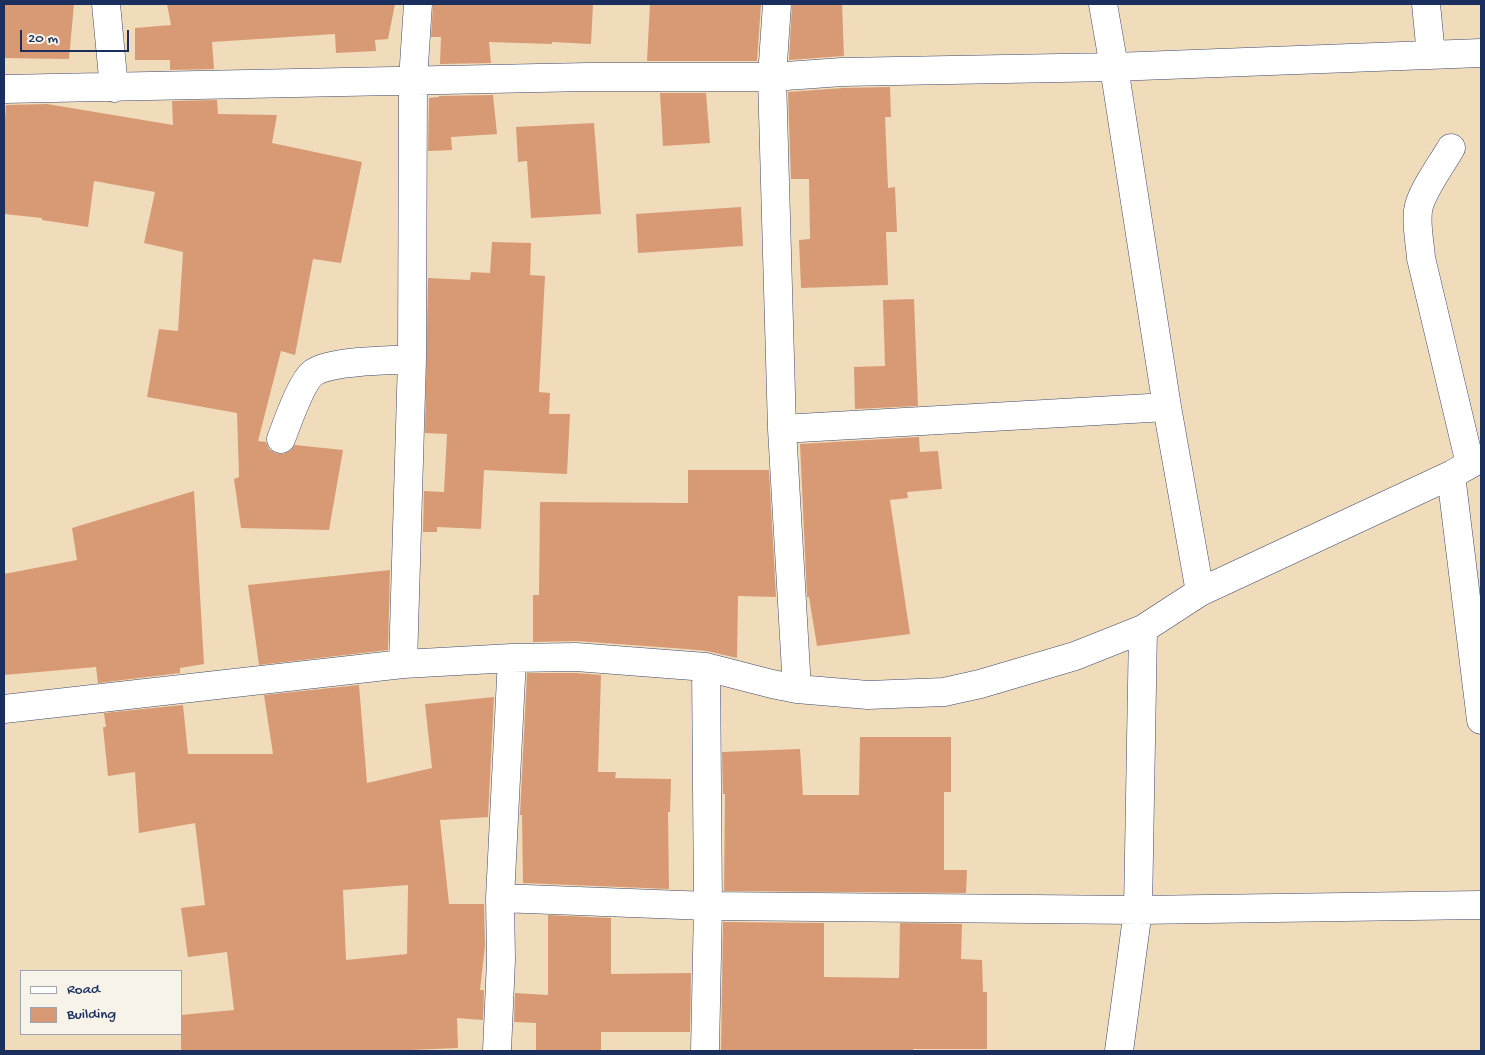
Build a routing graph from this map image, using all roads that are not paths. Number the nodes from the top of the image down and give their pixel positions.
1 (106, 4) edge
2 (418, 4) edge
3 (777, 4) edge
4 (1103, 4) edge
5 (1426, 4) edge
6 (1481, 53) edge
7 (1431, 55) junction
8 (1114, 67) junction
9 (772, 77) junction
10 (413, 80) junction
11 (114, 88) junction
12 (4, 89) edge
13 (1451, 148) dead end
14 (412, 359) junction
15 (1166, 407) junction
16 (782, 429) junction
17 (281, 439) dead end
18 (1467, 466) edge
19 (1200, 592) junction
20 (1143, 629) junction
21 (512, 658) junction
22 (403, 664) junction
23 (706, 667) junction
24 (797, 689) junction
25 (4, 709) edge
26 (1481, 720) edge
27 (500, 898) junction
28 (1481, 905) edge
29 (708, 906) junction
30 (1138, 910) junction
31 (497, 1051) edge
32 (704, 1051) edge
33 (1119, 1051) edge

1 - 11 street
2 - 10 street
3 - 9 street
4 - 8 street
5 - 7 street
6 - 7 street
7 - 8 street
8 - 9 street
8 - 15 street
9 - 10 street
9 - 16 street
10 - 11 street
10 - 14 street
11 - 12 street
13 - 18 street
14 - 17 street
14 - 22 street
15 - 16 street
15 - 19 street
16 - 24 street
18 - 19 street
18 - 26 street
19 - 20 street
20 - 24 street
20 - 30 street
21 - 22 street
21 - 23 street
21 - 27 street
22 - 25 street
23 - 24 street
23 - 29 street
27 - 29 street
27 - 31 street
28 - 30 street
29 - 30 street
29 - 32 street
30 - 33 street

